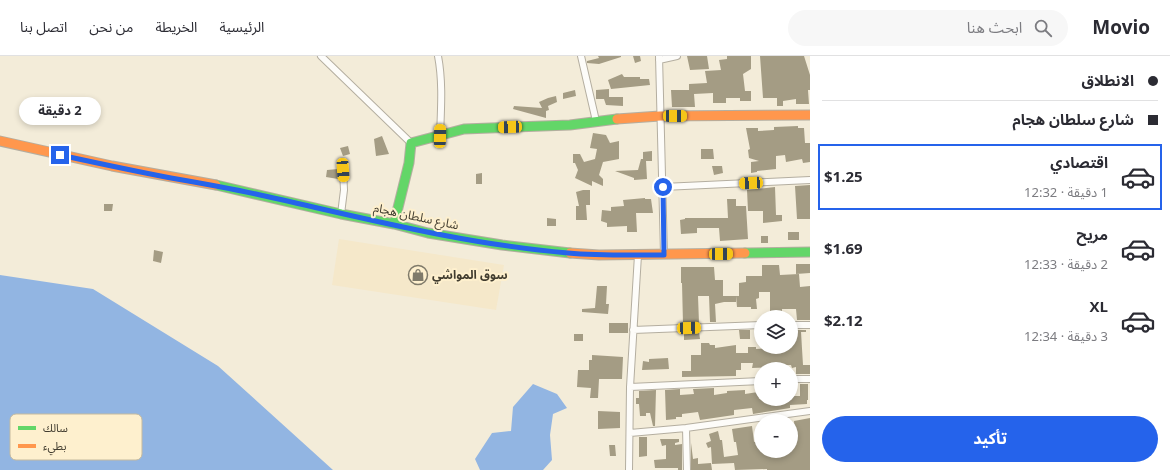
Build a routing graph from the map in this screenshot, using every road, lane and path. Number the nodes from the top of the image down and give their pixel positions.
1 (321, 56) edge
2 (438, 56) edge
3 (580, 56) edge
4 (677, 56) edge
5 (659, 58) edge
6 (810, 115) edge
7 (660, 116) junction
8 (596, 121) junction
9 (440, 136) junction
10 (0, 141) edge
11 (411, 143) junction
12 (343, 170) dead end
13 (810, 180) edge
14 (663, 187) junction
15 (341, 214) junction
16 (394, 224) junction
17 (810, 252) edge
18 (664, 255) junction
19 (638, 256) junction
20 (754, 325) edge
21 (798, 325) edge
22 (810, 325) edge
23 (633, 330) junction
24 (798, 379) edge
25 (810, 379) edge
26 (754, 381) edge
27 (630, 387) junction
28 (810, 412) edge
29 (686, 428) junction
30 (630, 433) junction
31 (629, 470) edge
32 (687, 470) edge

1 - 11 street
2 - 9 street
3 - 8 street
4 - 5 street
5 - 7 street
6 - 7 main road
7 - 8 main road
7 - 14 street
8 - 9 main road
9 - 11 main road
10 - 15 main road, شارع سلطان هجام
11 - 16 main road
12 - 15 street
13 - 14 street
14 - 18 street
15 - 16 main road, شارع سلطان هجام
16 - 19 main road, شارع سلطان هجام
17 - 18 main road, شارع سلطان هجام
18 - 19 main road, شارع سلطان هجام
19 - 23 street
20 - 23 street
21 - 22 street
23 - 27 street
24 - 25 street
26 - 27 street
27 - 30 street
28 - 29 street
29 - 30 street
29 - 32 street
30 - 31 street

